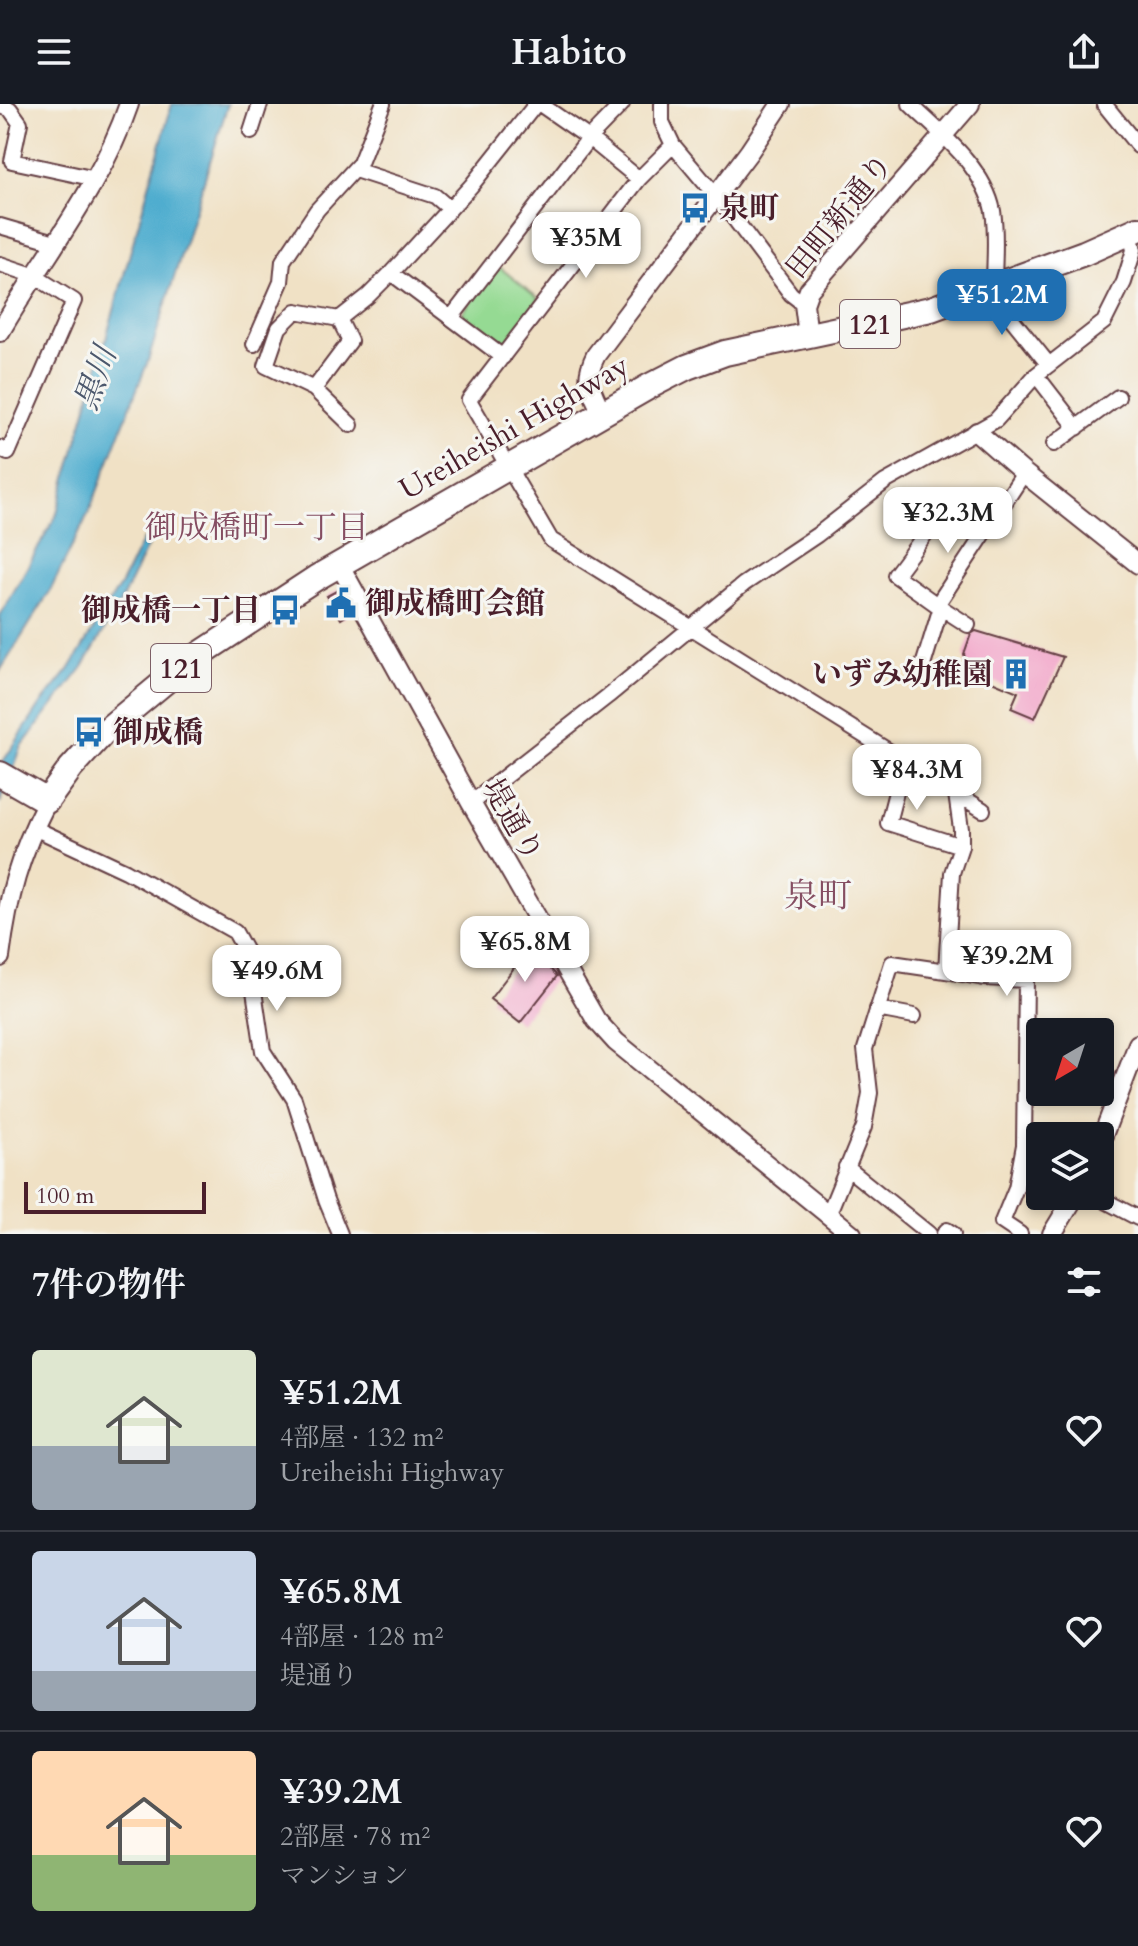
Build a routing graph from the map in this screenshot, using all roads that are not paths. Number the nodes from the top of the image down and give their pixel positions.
1 (129, 104) edge
2 (260, 104) edge
3 (383, 104) edge
4 (538, 104) edge
5 (622, 104) edge
6 (662, 104) edge
7 (781, 104) edge
8 (910, 104) edge
9 (970, 104) edge
10 (1104, 104) edge
11 (0, 106) edge
12 (251, 132) dead end
13 (942, 135) junction
14 (589, 138) junction
15 (673, 145) junction
16 (1138, 146) edge
17 (355, 170) junction
18 (96, 179) junction
19 (639, 179) junction
20 (715, 197) junction
21 (450, 209) junction
22 (0, 226) edge
23 (1134, 231) edge
24 (55, 242) junction
25 (0, 264) edge
26 (391, 273) junction
27 (33, 275) junction
28 (997, 285) junction
29 (804, 304) junction
30 (451, 318) junction
31 (339, 319) junction
32 (0, 332) edge
33 (808, 335) junction
34 (254, 344) dead end
35 (503, 357) junction
36 (1049, 365) junction
37 (1036, 375) junction
38 (314, 389) junction
39 (1118, 397) dead end
40 (602, 413) junction
41 (351, 425) dead end
42 (1077, 428) junction
43 (977, 432) junction
44 (1054, 444) dead end
45 (0, 448) edge
46 (506, 467) junction
47 (1024, 473) junction
48 (987, 530) junction
49 (339, 564) junction
50 (1138, 564) edge
51 (939, 606) junction
52 (968, 625) dead end
53 (689, 627) junction
54 (921, 672) dead end
55 (904, 761) junction
56 (0, 774) edge
57 (956, 794) junction
58 (37, 795) junction
59 (471, 803) junction
60 (983, 810) dead end
61 (34, 828) junction
62 (961, 846) junction
63 (0, 957) edge
64 (946, 971) junction
65 (877, 1009) junction
66 (914, 1016) dead end
67 (1138, 1044) edge
68 (1108, 1122) edge
69 (846, 1167) junction
70 (1114, 1205) edge
71 (1067, 1210) edge
72 (828, 1215) junction
73 (1138, 1218) edge
74 (340, 1234) edge
75 (852, 1234) edge
76 (929, 1234) edge
77 (944, 1234) edge
78 (953, 1234) edge
79 (1020, 1234) edge
80 (1052, 1234) edge

1 - 18 street
2 - 12 street
3 - 17 street
4 - 14 street
4 - 21 street
5 - 14 street
6 - 15 street
7 - 20 street
8 - 13 street
9 - 13 street, 田町新通り
10 - 16 street
11 - 18 street
13 - 28 street
13 - 29 street, 田町新通り
14 - 19 street
14 - 30 street
15 - 19 street
15 - 20 street
17 - 21 street
17 - 34 street
18 - 24 street
19 - 35 street
20 - 29 street
20 - 40 street
21 - 26 street
22 - 24 street
23 - 28 highway, Ureiheishi Highway / 121
23 - 36 street
24 - 27 street
25 - 27 street
26 - 30 street
26 - 31 street
27 - 32 street
27 - 45 street
28 - 33 highway, Ureiheishi Highway / 121
28 - 36 street
29 - 33 street, 田町新通り
30 - 35 street
31 - 38 street
31 - 38 street
33 - 40 highway, Ureiheishi Highway / 121
35 - 46 street
36 - 37 street
37 - 42 street
37 - 43 street
38 - 41 street
39 - 42 street
40 - 46 highway, Ureiheishi Highway / 121
42 - 44 street
43 - 47 street
43 - 53 street
46 - 49 highway, Ureiheishi Highway / 121
46 - 53 street
47 - 48 street
47 - 50 street
48 - 51 street
48 - 51 street
49 - 58 highway, Ureiheishi Highway / 121
49 - 59 street, 堤通り
51 - 52 street
51 - 54 street
53 - 55 street
53 - 59 street
55 - 57 street
55 - 62 street
56 - 58 highway
57 - 60 street
57 - 62 street
58 - 61 street
59 - 72 street, 堤通り
61 - 63 street
61 - 74 street
62 - 64 street
64 - 65 street
64 - 79 street
65 - 66 street
65 - 69 street
67 - 68 street
69 - 72 street
69 - 76 street
70 - 73 street
71 - 80 street
72 - 75 street, 堤通り
77 - 78 street

